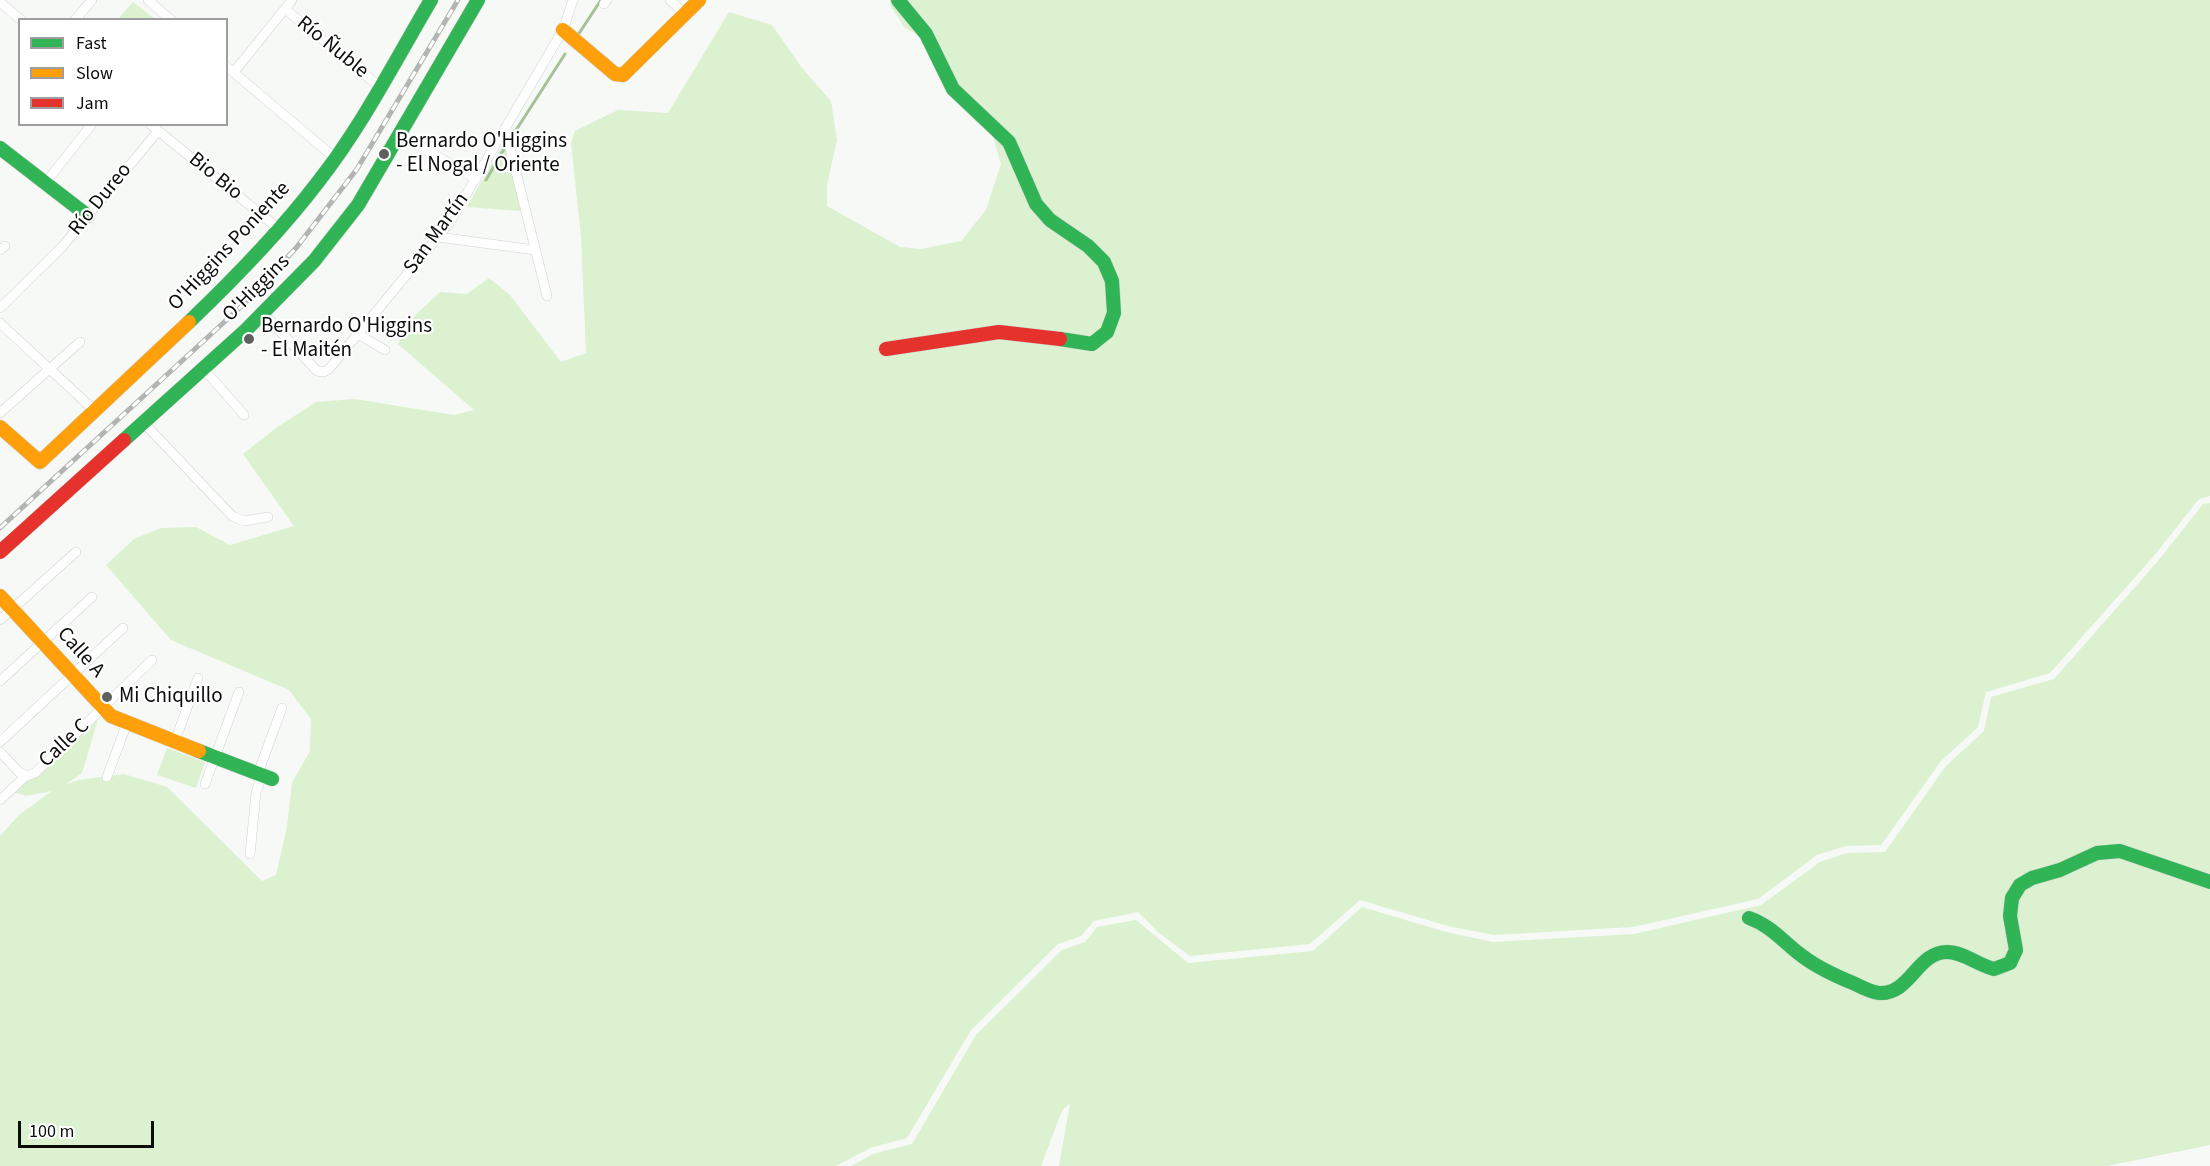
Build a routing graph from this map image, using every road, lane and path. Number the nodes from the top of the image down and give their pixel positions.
1 (92, 0) edge
2 (148, 0) edge
3 (292, 0) edge
4 (431, 0) edge
5 (478, 0) edge
6 (573, 0) edge
7 (670, 0) edge
8 (699, 0) edge
9 (898, 0) edge
10 (0, 2) edge
11 (285, 9) junction
12 (685, 14) junction
13 (19, 18) edge
14 (77, 18) edge
15 (169, 18) edge
16 (563, 30) junction
17 (230, 69) edge
18 (380, 87) junction
19 (90, 126) edge
20 (154, 128) edge
21 (506, 128) junction
22 (399, 134) junction
23 (0, 148) edge
24 (335, 158) junction
25 (476, 179) junction
26 (49, 182) junction
27 (88, 216) junction
28 (280, 230) junction
29 (438, 237) junction
30 (535, 250) junction
31 (547, 296) dead end
32 (0, 308) edge
33 (264, 314) junction
34 (0, 323) edge
35 (358, 334) junction
36 (80, 342) dead end
37 (885, 349) dead end
38 (386, 350) dead end
39 (203, 368) junction
40 (50, 370) junction
41 (95, 411) junction
42 (0, 413) edge
43 (244, 415) dead end
44 (143, 422) junction
45 (0, 427) edge
46 (268, 517) dead end
47 (0, 552) edge
48 (76, 552) dead end
49 (0, 596) edge
50 (92, 597) dead end
51 (12, 610) junction
52 (0, 620) edge
53 (123, 628) dead end
54 (42, 642) junction
55 (152, 660) dead end
56 (72, 675) junction
57 (198, 678) dead end
58 (0, 681) edge
59 (239, 692) dead end
60 (282, 708) dead end
61 (103, 709) junction
62 (127, 723) junction
63 (175, 741) junction
64 (0, 742) edge
65 (0, 752) edge
66 (215, 756) junction
67 (26, 776) junction
68 (264, 776) junction
69 (107, 777) dead end
70 (205, 784) dead end
71 (0, 800) edge
72 (250, 854) dead end
73 (2210, 882) edge
74 (1749, 918) dead end

1 - 14 street
2 - 15 street
3 - 11 street
4 - 18 street, O'Higgins Poniente
5 - 22 street, O'Higgins
6 - 16 street, San Martín
7 - 12 street
8 - 12 street
9 - 37 street
10 - 13 street
11 - 17 street
11 - 18 street, Río Ñuble
12 - 16 street
16 - 21 street, San Martín
17 - 24 street
18 - 24 street, O'Higgins Poniente
19 - 26 street
20 - 27 street, Río Dureo
20 - 28 street, Bio Bio
21 - 25 street, San Martín
21 - 30 street
22 - 25 street
22 - 33 street, O'Higgins
23 - 26 street
24 - 28 street, O'Higgins Poniente
25 - 29 street, San Martín
26 - 27 street
27 - 32 street, Río Dureo
28 - 41 street, O'Higgins Poniente
29 - 30 street
29 - 35 street, San Martín
30 - 31 street
33 - 35 street, San Martín
33 - 39 street, O'Higgins
34 - 40 street
35 - 38 street
36 - 40 street
39 - 43 street
39 - 44 street, O'Higgins
40 - 41 street
40 - 42 street
41 - 45 street, O'Higgins Poniente
44 - 46 street
44 - 47 street, O'Higgins
48 - 51 street
49 - 51 street, Calle A
50 - 54 street
51 - 52 street
51 - 54 street, Calle A
53 - 56 street
54 - 56 street, Calle A
54 - 58 street
55 - 61 street, Calle C
56 - 61 street, Calle A
56 - 64 street
57 - 63 street
59 - 66 street
60 - 68 street
61 - 62 street, Calle A
61 - 67 street, Calle C
62 - 63 street, Calle A
62 - 69 street
63 - 66 street, Calle A
65 - 67 street
66 - 68 street, Calle A
66 - 70 street
67 - 71 street, Calle C
68 - 72 street
73 - 74 street

